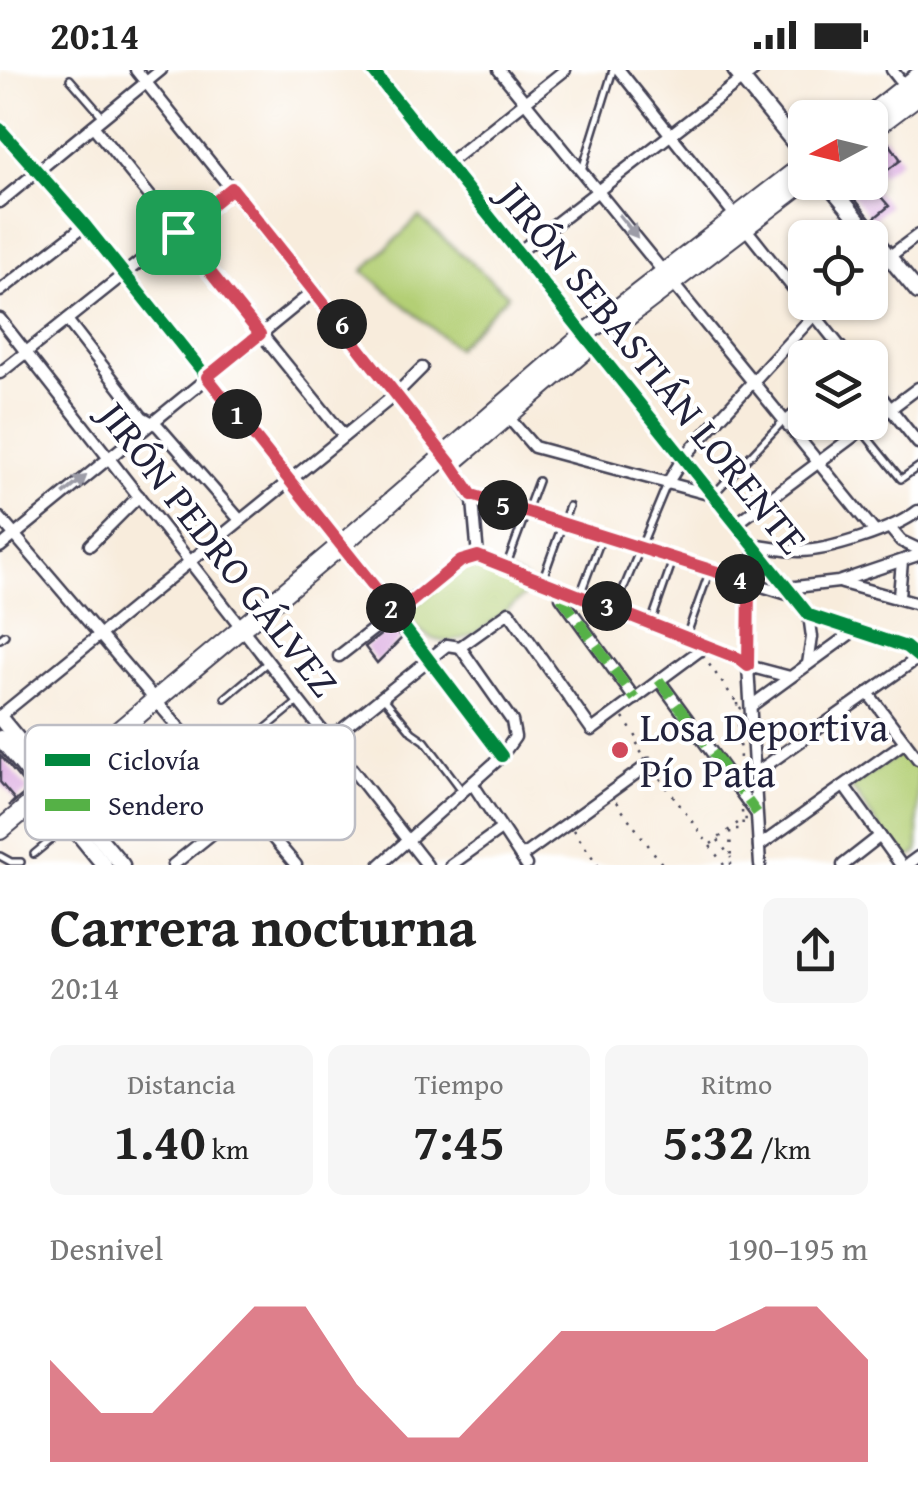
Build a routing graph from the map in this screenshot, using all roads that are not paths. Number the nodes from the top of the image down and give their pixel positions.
1 (136, 70) edge
2 (161, 70) edge
3 (372, 70) edge
4 (500, 70) edge
5 (565, 70) edge
6 (616, 70) edge
7 (892, 70) edge
8 (744, 73) edge
9 (70, 79) dead end
10 (146, 82) junction
11 (915, 91) edge
12 (524, 100) junction
13 (888, 106) edge
14 (888, 116) edge
15 (103, 117) junction
16 (92, 126) junction
17 (0, 130) edge
18 (788, 133) edge
19 (670, 135) junction
20 (448, 164) junction
21 (582, 170) junction
22 (36, 172) junction
23 (788, 179) edge
24 (232, 188) junction
25 (599, 190) junction
26 (788, 192) edge
27 (842, 200) edge
28 (0, 202) edge
29 (858, 220) edge
30 (740, 223) junction
31 (84, 224) junction
32 (178, 232) junction
33 (918, 235) edge
34 (519, 252) junction
35 (888, 257) joint
36 (124, 274) junction
37 (670, 277) junction
38 (788, 283) edge
39 (314, 290) junction
40 (0, 291) edge
41 (918, 292) edge
42 (0, 318) edge
43 (67, 320) junction
44 (810, 320) edge
45 (818, 320) edge
46 (260, 334) junction
47 (589, 339) junction
48 (834, 340) edge
49 (26, 352) junction
50 (422, 368) dead end
51 (0, 373) edge
52 (207, 377) junction
53 (755, 382) junction
54 (918, 388) edge
55 (396, 394) junction
56 (888, 404) edge
57 (891, 408) junction
58 (888, 410) edge
59 (788, 416) edge
60 (508, 417) junction
61 (784, 419) junction
62 (152, 423) junction
63 (344, 436) junction
64 (848, 440) edge
65 (870, 440) edge
66 (918, 442) edge
67 (109, 458) junction
68 (683, 458) junction
69 (447, 459) junction
70 (818, 461) junction
71 (918, 467) edge
72 (290, 480) junction
73 (538, 482) dead end
74 (667, 484) junction
75 (472, 495) junction
76 (713, 495) junction
77 (139, 496) junction
78 (569, 506) dead end
79 (527, 512) junction
80 (918, 512) edge
81 (0, 518) edge
82 (240, 520) junction
83 (563, 524) junction
84 (736, 524) junction
85 (890, 528) junction
86 (875, 532) junction
87 (13, 536) junction
88 (602, 536) junction
89 (90, 545) dead end
90 (752, 545) junction
91 (0, 547) edge
92 (638, 547) junction
93 (345, 549) junction
94 (918, 552) edge
95 (478, 556) junction
96 (674, 558) junction
97 (190, 561) junction
98 (902, 561) junction
99 (506, 567) junction
100 (710, 570) junction
101 (542, 581) junction
102 (749, 582) junction
103 (838, 582) junction
104 (790, 592) junction
105 (580, 595) junction
106 (898, 596) junction
107 (560, 597) dead end
108 (918, 604) edge
109 (615, 608) junction
110 (396, 614) junction
111 (809, 616) junction
112 (650, 623) junction
113 (854, 631) junction
114 (246, 632) junction
115 (100, 635) junction
116 (686, 637) junction
117 (454, 646) junction
118 (703, 648) junction
119 (339, 656) dead end
120 (918, 657) edge
121 (430, 660) junction
122 (269, 661) junction
123 (808, 664) junction
124 (748, 666) junction
125 (790, 678) junction
126 (659, 680) junction
127 (868, 693) junction
128 (383, 697) junction
129 (226, 698) dead end
130 (634, 699) junction
131 (300, 700) junction
132 (159, 703) junction
133 (749, 708) junction
134 (0, 717) edge
135 (135, 725) edge
136 (178, 725) edge
137 (270, 725) edge
138 (320, 725) edge
139 (348, 725) edge
140 (0, 738) edge
141 (905, 742) junction
142 (502, 756) junction
143 (25, 758) edge
144 (918, 759) edge
145 (650, 764) road end
146 (25, 769) edge
147 (355, 773) edge
148 (754, 774) junction
149 (467, 786) junction
150 (844, 786) junction
151 (753, 816) junction
152 (25, 817) edge
153 (25, 825) edge
154 (500, 829) junction
155 (0, 830) edge
156 (880, 836) junction
157 (50, 840) edge
158 (83, 840) edge
159 (94, 840) edge
160 (204, 840) edge
161 (275, 840) edge
162 (404, 842) junction
163 (0, 846) edge
164 (759, 846) junction
165 (34, 854) dead end
166 (0, 856) edge
167 (918, 858) edge
168 (523, 861) edge
169 (21, 862) dead end
170 (104, 865) edge
171 (122, 865) edge
172 (173, 865) edge
173 (296, 865) edge
174 (380, 865) edge
175 (398, 865) edge
176 (427, 865) edge
177 (450, 865) edge
178 (760, 865) edge
179 (844, 865) edge
180 (904, 865) edge

1 - 10 street
2 - 10 street
3 - 20 street, JIRÓN SEBASTIÁN LORENTE
4 - 12 street
5 - 12 street
6 - 19 street
6 - 21 lane
7 - 11 street
8 - 18 street
8 - 19 street
9 - 15 lane
10 - 15 street
10 - 24 street
11 - 13 highway
11 - 14 highway
12 - 20 street
12 - 21 street
15 - 16 street
16 - 22 street
16 - 32 street
17 - 22 street
19 - 25 street
19 - 30 street
20 - 34 street, JIRÓN SEBASTIÁN LORENTE
21 - 25 street
22 - 28 street
22 - 31 street
23 - 30 highway
24 - 32 street
24 - 39 street
25 - 34 street
25 -> 37 street
26 - 30 highway
27 - 29 street
30 - 37 highway
30 - 38 street
31 - 36 street
31 - 40 street
32 - 36 street
32 - 46 street
33 - 35 street
34 - 47 street, JIRÓN SEBASTIÁN LORENTE
35 - 41 street
36 - 43 street
36 - 52 street
37 - 47 highway
37 - 53 street
39 - 46 street
39 - 55 street
42 - 49 street, JIRÓN PEDRO GÁLVEZ
43 - 49 street
43 - 62 street
44 - 53 street
45 - 48 street
46 - 52 street
46 - 63 street
47 - 60 highway
47 - 68 street, JIRÓN SEBASTIÁN LORENTE
47 - 69 highway
49 - 51 street
49 - 67 street, JIRÓN PEDRO GÁLVEZ
50 - 55 street
52 - 62 street
52 - 72 street
53 - 61 street
53 - 68 street
54 - 57 street
55 - 63 street
55 - 69 street
56 - 57 street
57 - 58 street
57 - 66 street
59 - 61 lane
60 - 69 highway
60 - 74 street
61 - 70 street
61 - 76 lane
62 - 67 street
62 - 82 street
63 - 72 street
64 - 70 street
65 - 71 lane
67 - 77 street, JIRÓN PEDRO GÁLVEZ
87 -> 67 street
68 - 74 street
68 - 76 street, JIRÓN SEBASTIÁN LORENTE
69 - 75 street
69 - 93 highway
70 - 84 street
70 - 86 street
72 - 82 street
72 - 93 street
73 - 79 lane
74 - 76 street
74 - 92 lane
75 - 79 street
75 - 95 street
76 - 84 street, JIRÓN SEBASTIÁN LORENTE
77 - 89 street
77 - 97 street, JIRÓN PEDRO GÁLVEZ
78 - 83 lane
79 - 83 street
79 - 99 lane
80 - 85 street
81 - 87 street
82 - 97 street
83 - 88 street
83 - 101 lane
84 - 90 street, JIRÓN SEBASTIÁN LORENTE
85 - 86 street
85 - 94 street
86 - 90 street
87 - 91 street
87 - 115 street
88 - 92 street
88 - 105 lane
90 - 102 lane
90 - 104 street, JIRÓN SEBASTIÁN LORENTE
92 - 96 street
92 - 109 lane
93 - 110 street
93 - 114 highway
94 - 98 street
95 - 99 street
95 - 110 street
96 - 100 street
96 - 112 lane
97 - 114 street, JIRÓN PEDRO GÁLVEZ
97 - 115 street
98 - 103 street
98 - 106 street
99 - 101 street
100 - 102 street
100 - 116 lane
101 - 105 street
102 - 104 street
102 - 124 lane
103 - 104 street
103 - 106 street
104 - 111 street, JIRÓN SEBASTIÁN LORENTE
105 - 109 street
106 - 108 street
107 - 130 street
109 - 112 street
110 - 119 street
110 - 121 street
111 - 113 street, JIRÓN SEBASTIÁN LORENTE
111 - 123 street
112 - 116 street
113 - 120 street, JIRÓN SEBASTIÁN LORENTE
113 - 123 street
114 - 122 street, JIRÓN PEDRO GÁLVEZ
114 - 132 highway
115 - 132 street
115 - 134 street
116 - 118 street
117 - 121 street
117 - 130 street
117 - 142 street
118 - 124 street
118 - 126 street
120 - 127 street
121 - 128 street
121 - 142 street
122 - 129 lane
122 - 131 street, JIRÓN PEDRO GÁLVEZ
123 - 125 street
124 - 125 street
124 - 133 street
125 - 133 street
126 - 130 street
126 - 151 street
127 - 141 street
127 - 148 street
128 - 139 street
128 - 149 lane
131 - 137 lane
131 - 138 street, JIRÓN PEDRO GÁLVEZ
132 - 135 highway
132 - 136 street
133 - 148 street
134 - 143 street
140 - 146 street
141 - 144 street
141 - 150 street
142 - 149 street
145 - 168 street
147 - 162 street, JIRÓN PEDRO GÁLVEZ
148 - 151 street
149 - 154 street
149 - 162 street
150 - 156 street
150 - 164 street
151 - 164 street
152 - 155 highway
153 - 163 highway
154 - 168 street
154 - 177 street
156 - 179 street
156 - 180 street
157 - 165 lane
158 - 170 street
159 - 171 street
160 - 172 street
161 - 173 street
162 - 174 street
162 - 175 street
162 - 176 street, JIRÓN PEDRO GÁLVEZ
164 - 178 street
166 - 169 lane
167 - 180 street

